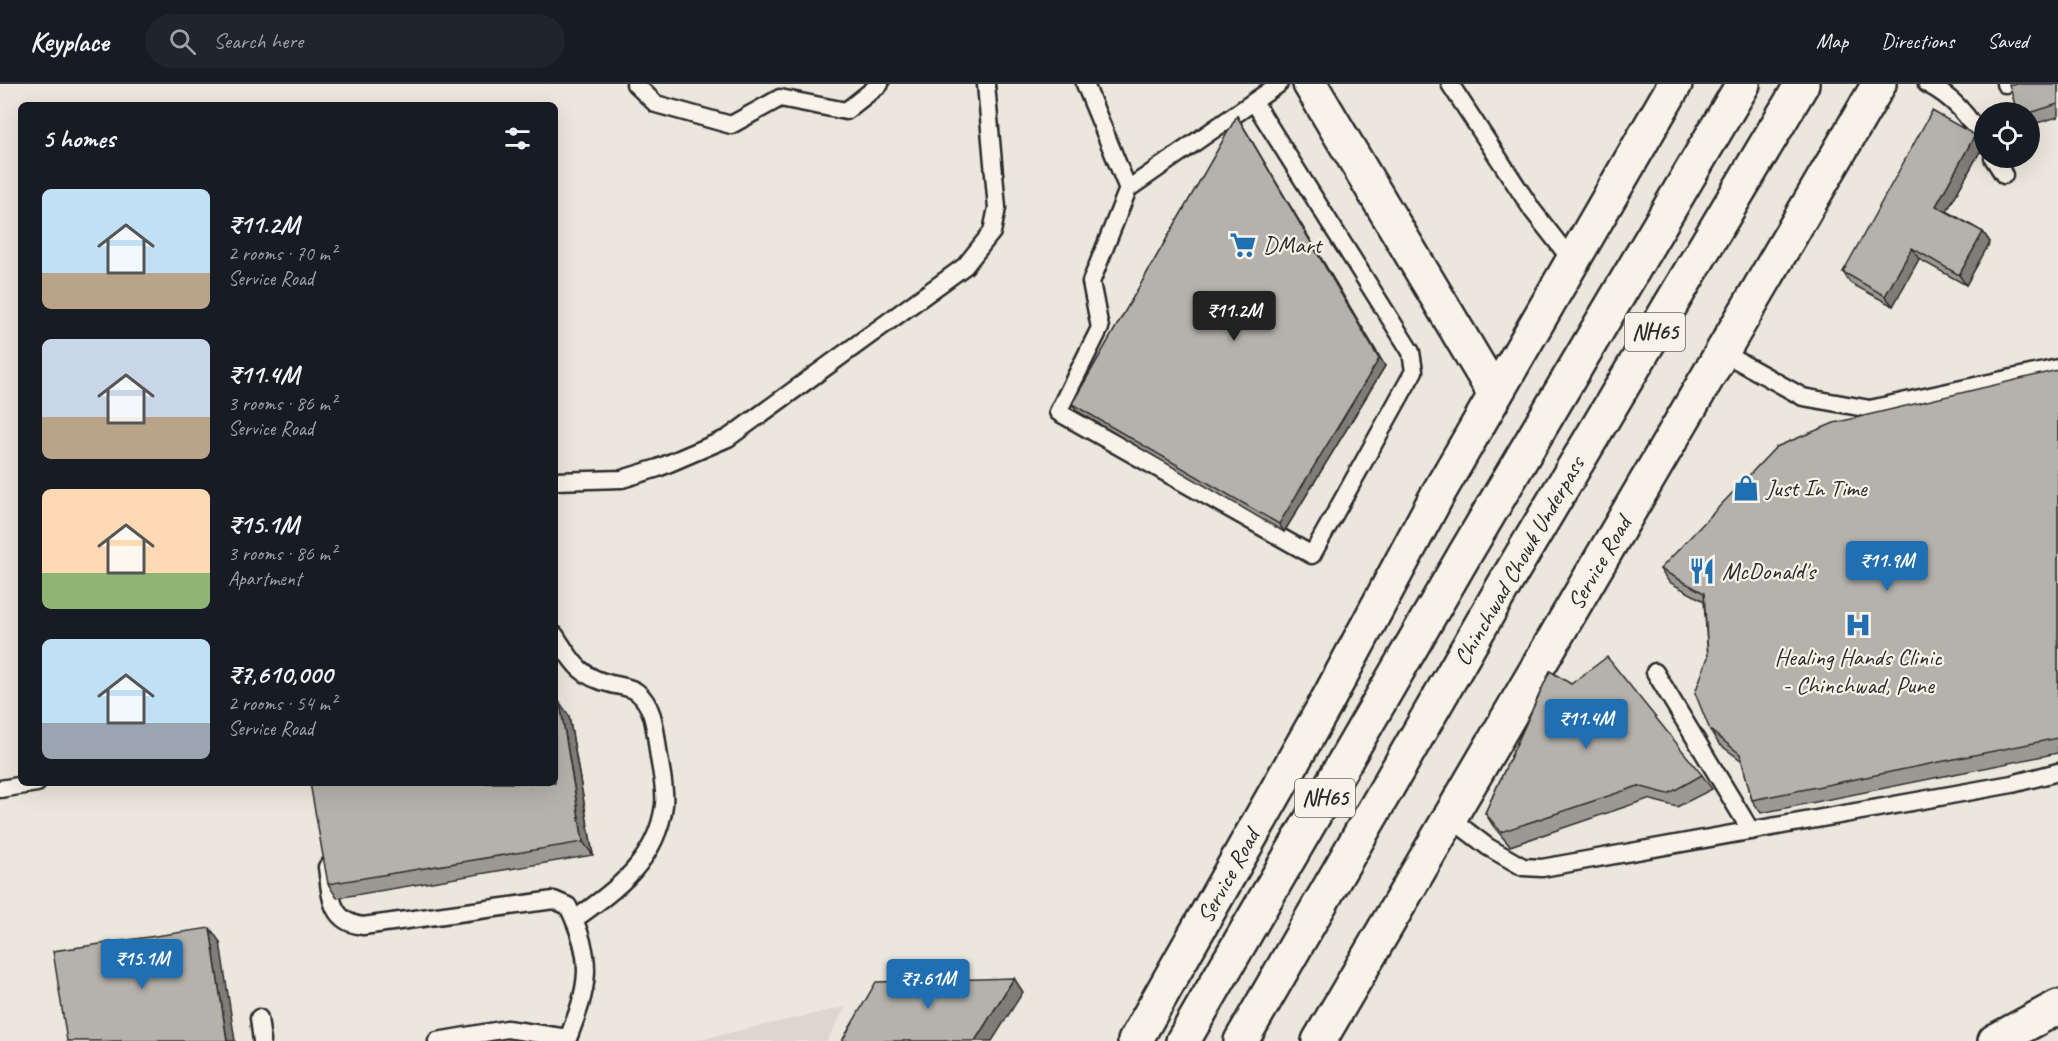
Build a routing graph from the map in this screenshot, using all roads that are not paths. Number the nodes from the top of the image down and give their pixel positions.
1 (635, 84) edge
2 (880, 84) edge
3 (986, 84) edge
4 (1085, 84) edge
5 (1279, 84) edge
6 (1310, 84) edge
7 (1450, 84) edge
8 (1675, 84) edge
9 (1743, 84) edge
10 (1802, 84) edge
11 (1879, 84) edge
12 (1927, 84) edge
13 (1254, 102) junction
14 (1974, 125) edge
15 (1999, 168) edge
16 (2004, 175) dead end
17 (1128, 189) junction
18 (1572, 261) junction
19 (1722, 352) junction
20 (2058, 368) edge
21 (1495, 394) junction
22 (558, 481) edge
23 (558, 639) edge
24 (1655, 672) dead end
25 (2058, 772) edge
26 (18, 786) edge
27 (0, 789) edge
28 (1450, 818) junction
29 (1751, 831) junction
30 (324, 850) edge
31 (574, 919) junction
32 (2058, 1007) edge
33 (259, 1018) dead end
34 (568, 1040) edge
35 (262, 1041) edge
36 (437, 1041) edge
37 (1135, 1041) edge
38 (1183, 1041) edge
39 (1241, 1041) edge
40 (1319, 1041) edge
41 (1995, 1041) edge

1 - 2 lane
3 - 22 lane
4 - 17 lane
5 - 13 lane
6 - 21 main road
7 - 18 lane
8 - 18 main road, Service Road
9 - 38 main road, Chinchwad Chowk Underpass / NH65
10 - 39 main road, Chinchwad Chowk Underpass / NH65
11 - 19 main road, Service Road
12 - 14 lane
13 - 17 lane
13 - 17 lane
15 - 16 lane
18 - 21 main road, Service Road
19 - 20 lane
19 - 28 main road, Service Road
21 - 37 main road, Service Road
23 - 31 lane
24 - 29 lane
25 - 29 lane
26 - 27 lane
28 - 29 lane
28 - 40 main road, Service Road
30 - 31 lane
31 - 34 lane
32 - 41 main road
33 - 35 lane
34 - 36 lane

